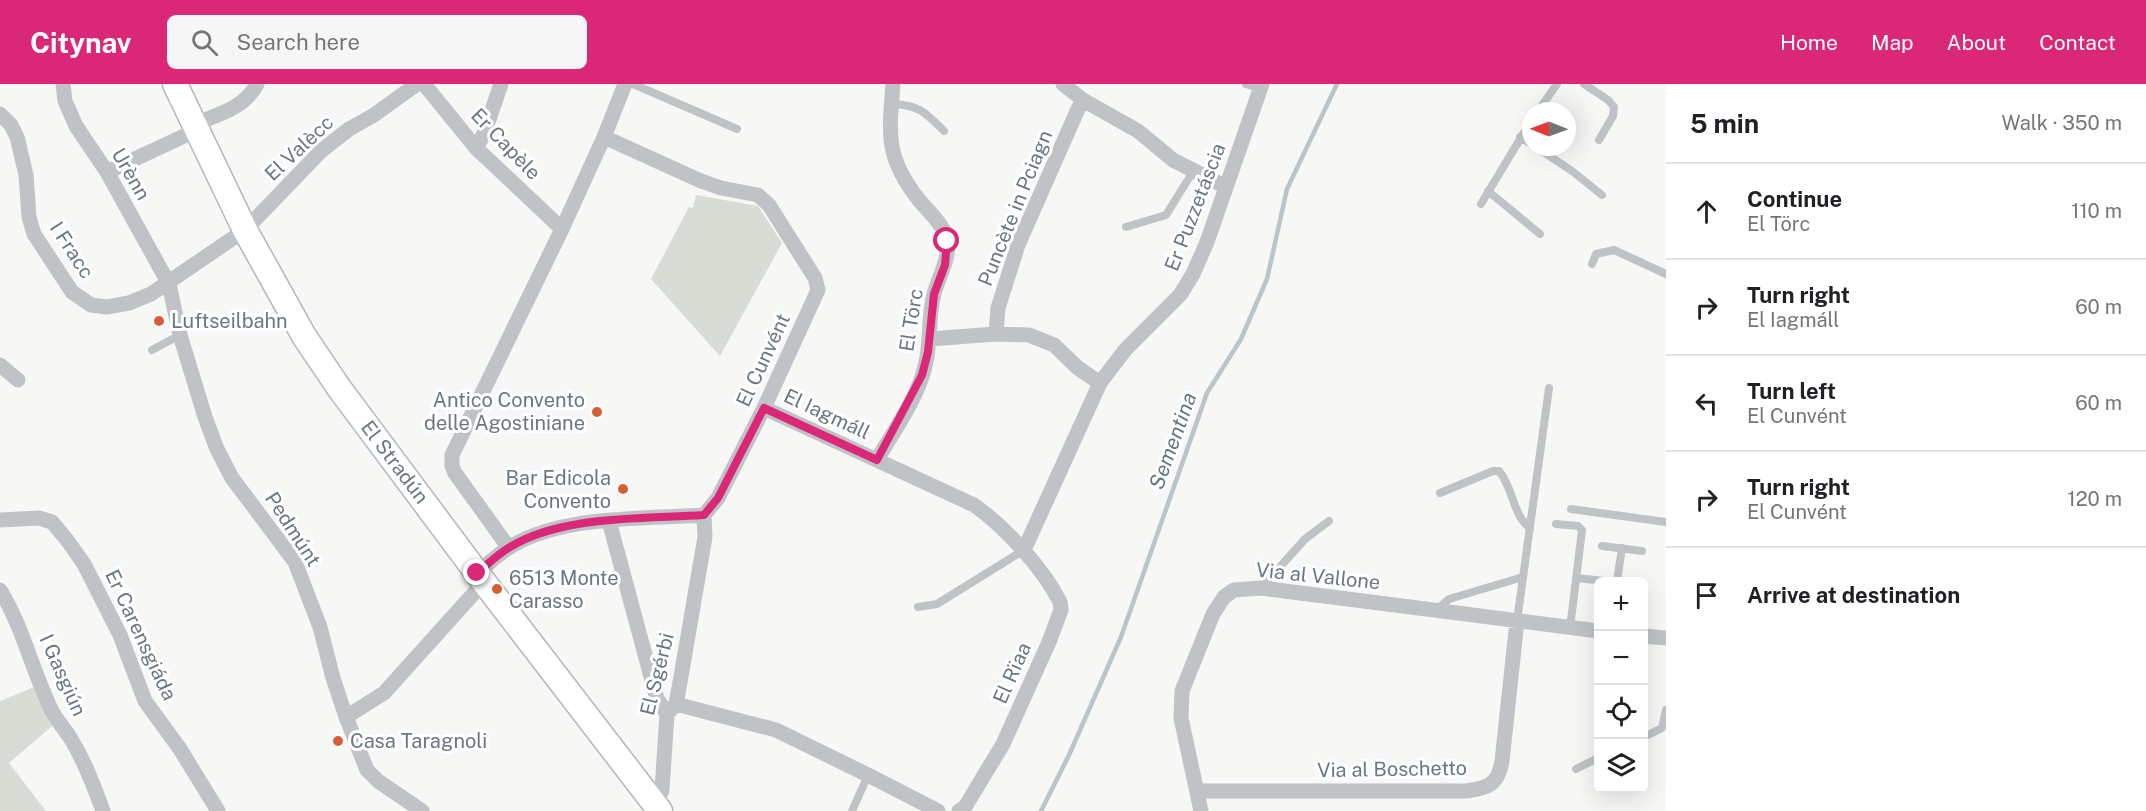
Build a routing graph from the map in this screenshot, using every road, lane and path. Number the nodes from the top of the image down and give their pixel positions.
1 (63, 84) edge
2 (175, 84) edge
3 (257, 84) edge
4 (417, 84) edge
5 (424, 84) edge
6 (501, 84) edge
7 (625, 84) edge
8 (633, 84) edge
9 (893, 84) edge
10 (1063, 84) edge
11 (1246, 84) edge
12 (1557, 84) edge
13 (1584, 84) edge
14 (1262, 86) edge
15 (1083, 100) junction
16 (1544, 102) edge
17 (891, 104) junction
18 (0, 114) edge
19 (196, 127) junction
20 (737, 129) dead end
21 (944, 131) dead end
22 (1522, 134) edge
23 (604, 137) junction
24 (1520, 137) joint
25 (1599, 140) dead end
26 (476, 147) junction
27 (1550, 156) edge
28 (1194, 170) junction
29 (107, 172) junction
30 (1226, 187) junction
31 (1488, 191) junction
32 (1602, 195) dead end
33 (1481, 204) dead end
34 (1126, 227) dead end
35 (562, 229) junction
36 (245, 230) junction
37 (1540, 234) dead end
38 (1592, 264) dead end
39 (1666, 274) edge
40 (169, 284) junction
41 (996, 334) junction
42 (180, 335) junction
43 (929, 339) junction
44 (152, 350) dead end
45 (0, 365) edge
46 (18, 380) dead end
47 (1100, 383) junction
48 (1549, 388) dead end
49 (764, 408) junction
50 (877, 460) junction
51 (1440, 493) dead end
52 (1571, 508) dead end
53 (704, 515) junction
54 (0, 520) edge
55 (609, 521) junction
56 (1329, 521) dead end
57 (1666, 522) edge
58 (1556, 524) dead end
59 (1530, 528) junction
60 (1602, 546) dead end
61 (508, 548) junction
62 (1622, 548) junction
63 (1024, 550) junction
64 (1642, 550) dead end
65 (481, 577) junction
66 (1523, 577) junction
67 (1618, 577) edge
68 (1576, 578) junction
69 (1594, 580) edge
70 (1261, 588) junction
71 (0, 590) edge
72 (918, 607) dead end
73 (1439, 611) junction
74 (1517, 621) junction
75 (1570, 628) junction
76 (1594, 630) edge
77 (1648, 636) edge
78 (1666, 638) edge
79 (671, 709) junction
80 (1666, 710) edge
81 (346, 717) junction
82 (1648, 735) edge
83 (1594, 760) edge
84 (1576, 769) dead end
85 (868, 775) junction
86 (1197, 791) junction
87 (659, 810) edge
88 (103, 811) edge
89 (218, 811) edge
90 (422, 811) edge
91 (852, 811) edge
92 (938, 811) edge
93 (959, 811) edge
94 (1202, 811) edge

1 - 29 street, Urènn
2 - 19 main road, El Stradún
3 - 19 street
4 - 36 street, El Valècc
5 - 26 street, Er Capèle
6 - 26 street
7 - 23 street
8 - 20 lane
9 - 17 street, El Törc
10 - 15 street
11 - 14 lane
12 - 16 lane
13 - 25 lane
14 - 30 street, Er Puzzetáscia
15 - 28 street
15 - 41 street, Puncète in Pciagn
17 - 21 lane
17 - 43 street, El Törc
18 - 40 street, I Fracc
19 - 29 street
19 - 36 main road, El Stradún
22 - 24 lane
23 - 35 street
23 - 49 street, El Cunvént
24 - 31 lane
26 - 35 street, Er Capèle
27 - 32 lane
28 - 30 street
28 - 34 lane
29 - 40 street, Urènn
30 - 47 street, Er Puzzetáscia
31 - 33 lane
31 - 37 lane
35 - 61 street
36 - 40 street, I Fracc
36 - 65 main road, El Stradún
38 - 39 lane
40 - 42 street, Pedmúnt
41 - 43 street
41 - 47 street
42 - 44 lane
42 - 81 street, Pedmúnt
43 - 50 street, El Törc
45 - 46 street
47 - 63 street, Er Puzzetáscia
48 - 59 lane
49 - 50 street, El Iagmáll
49 - 53 street, El Cunvént
50 - 63 street, El Iagmáll
51 - 59 lane
52 - 57 lane
53 - 55 street
53 - 79 street, El Sgérbi
54 - 89 street, Er Carensgiáda
55 - 61 street
55 - 79 street
56 - 70 lane
58 - 68 lane
59 - 66 lane
60 - 62 lane
61 - 65 street
62 - 64 lane
62 - 67 lane
63 - 72 lane
63 - 93 street, El Rïaa
65 - 81 street
65 - 87 main road, El Stradún
66 - 73 lane
66 - 74 lane
68 - 69 lane
68 - 75 lane
70 - 73 street, Via al Vallone
70 - 86 street, Via al Vallone
71 - 88 street, I Gasgiún
73 - 74 street, Via al Vallone
74 - 75 street, Via al Vallone
74 - 86 street, Via al Boschetto
75 - 76 street, Via al Vallone
77 - 78 street
79 - 85 street
79 - 87 street, El Sgérbi
80 - 82 lane
81 - 90 street, Pedmúnt
83 - 84 lane
85 - 91 lane
85 - 92 street
86 - 94 street, Via al Vallone

